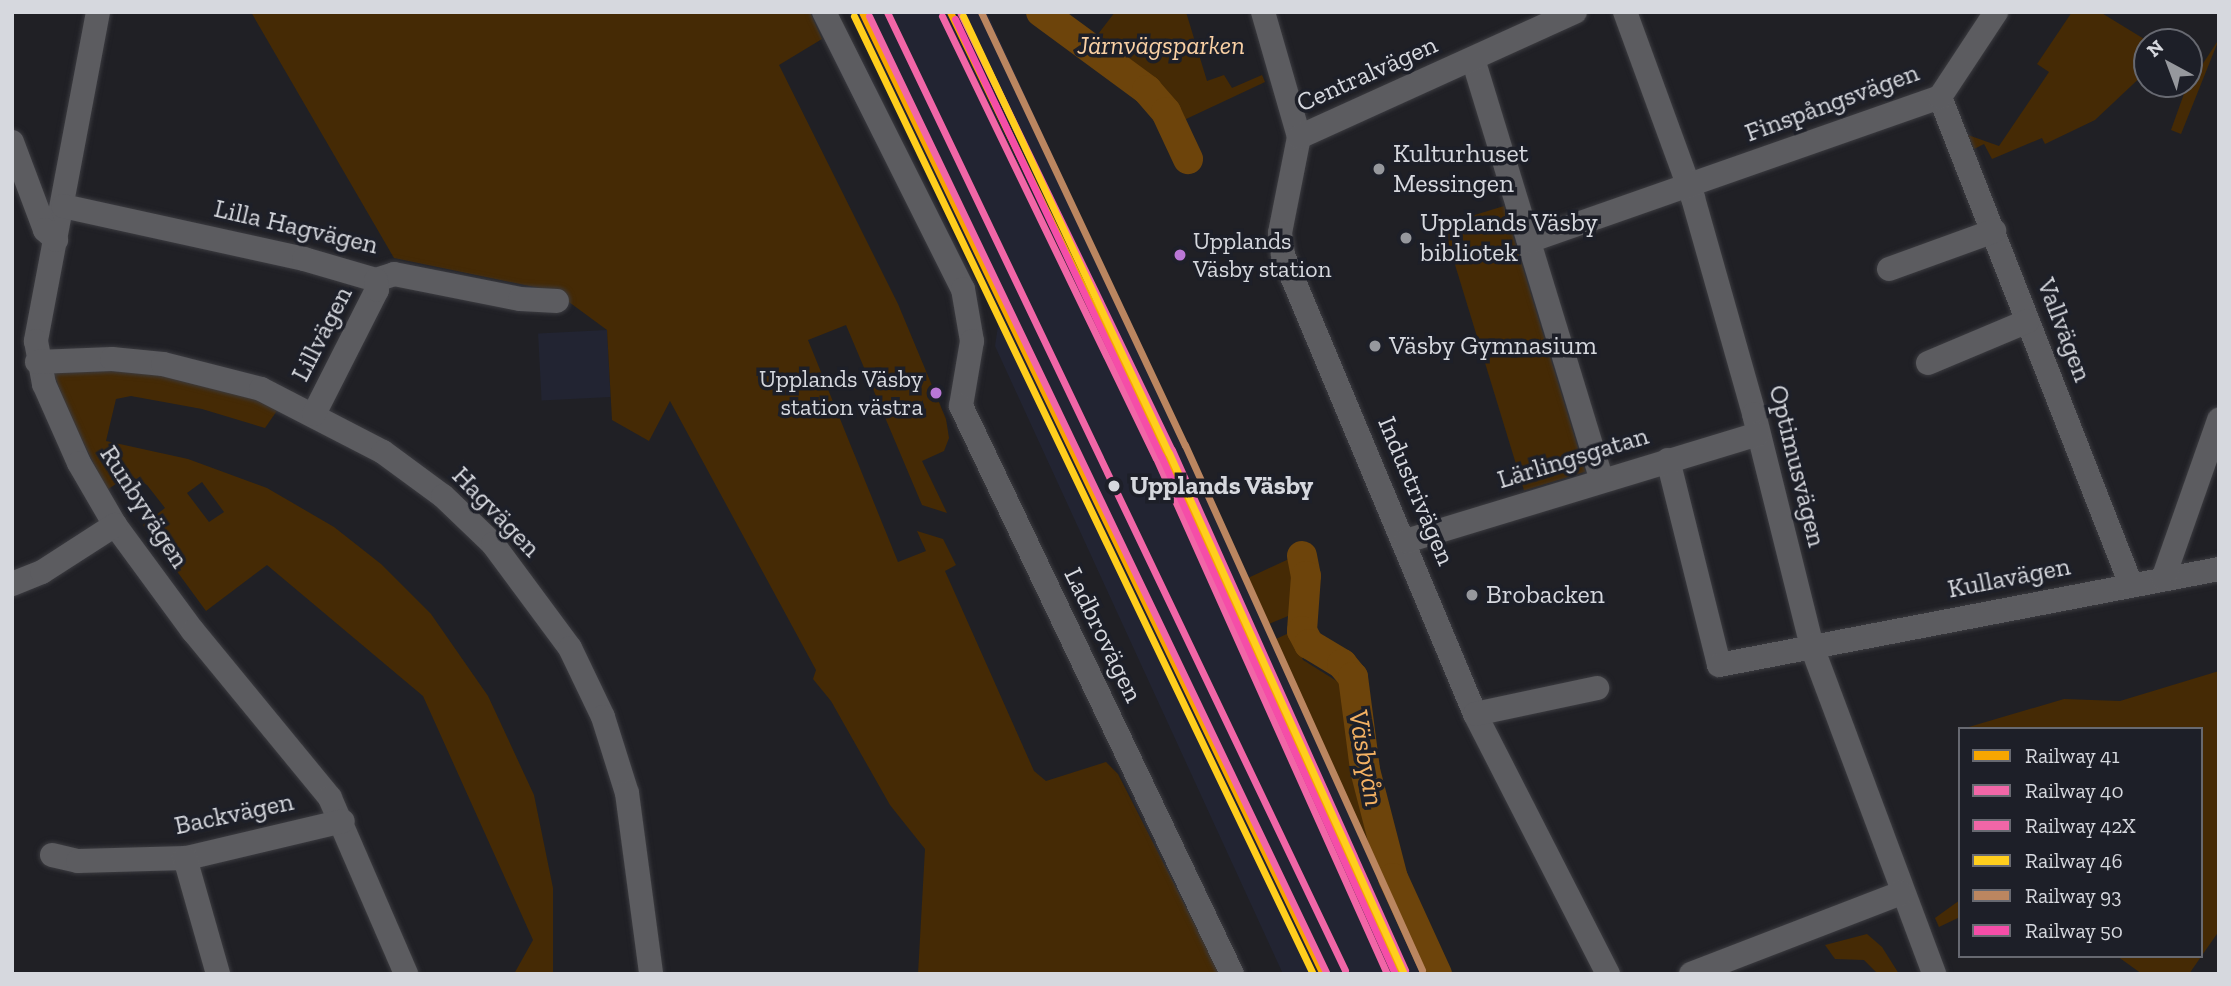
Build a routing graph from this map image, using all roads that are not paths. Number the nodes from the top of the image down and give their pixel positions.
1 (98, 12) edge
2 (824, 12) edge
3 (1263, 12) edge
4 (1575, 12) edge
5 (1626, 12) edge
6 (1996, 12) edge
7 (1473, 59) junction
8 (1940, 97) junction
9 (1299, 137) junction
10 (12, 142) edge
11 (1688, 186) junction
12 (63, 206) junction
13 (1994, 231) junction
14 (56, 240) junction
15 (1529, 241) junction
16 (1889, 270) dead end
17 (376, 280) junction
18 (557, 301) dead end
19 (2028, 321) junction
20 (37, 362) junction
21 (1928, 363) dead end
22 (314, 414) junction
23 (2219, 421) edge
24 (1758, 434) junction
25 (1668, 460) junction
26 (1602, 480) junction
27 (115, 525) junction
28 (1406, 541) junction
29 (2219, 569) edge
30 (2163, 579) junction
31 (12, 584) edge
32 (2131, 585) junction
33 (1812, 647) junction
34 (1597, 688) dead end
35 (1475, 714) junction
36 (343, 821) junction
37 (52, 855) dead end
38 (185, 858) junction
39 (1901, 893) junction
40 (1918, 931) junction
41 (218, 974) edge
42 (406, 974) edge
43 (651, 974) edge
44 (1232, 974) edge
45 (1608, 974) edge
46 (1691, 974) edge
47 (1934, 974) edge
48 (1939, 974) edge

1 - 12 street, Runbyvägen
2 - 44 street, Ladbrovägen
3 - 9 street, Industrivägen
4 - 7 street, Centralvägen
5 - 11 street, Optimusvägen
6 - 8 street, Finspångsvägen
7 - 9 street, Centralvägen
7 - 15 street
8 - 11 street, Finspångsvägen
8 - 13 street, Vallvägen
9 - 28 street, Industrivägen
10 - 14 street
11 - 15 street, Finspångsvägen
11 - 24 street, Optimusvägen
12 - 14 street, Runbyvägen
12 - 17 street, Lilla Hagvägen
13 - 16 street
13 - 19 street, Vallvägen
14 - 20 street, Runbyvägen
15 - 26 street
17 - 18 street, Lilla Hagvägen
17 - 22 street, Lillvägen
19 - 21 street
19 - 32 street, Vallvägen
20 - 22 street, Hagvägen
20 - 27 street, Runbyvägen
22 - 43 street, Hagvägen
23 - 30 street
24 - 25 street, Lärlingsgatan
24 - 33 street, Optimusvägen
25 - 26 street, Lärlingsgatan
25 - 33 street, Kullavägen
26 - 28 street, Lärlingsgatan
27 - 31 street
27 - 36 street, Runbyvägen
28 - 35 street, Industrivägen
29 - 30 street, Kullavägen
30 - 32 street, Kullavägen
32 - 33 street, Kullavägen
33 - 39 street, Optimusvägen
34 - 35 street
35 - 45 street, Industrivägen
36 - 38 street, Backvägen
36 - 42 street, Runbyvägen
37 - 38 street, Backvägen
38 - 41 street
39 - 40 street, Optimusvägen
39 - 46 street
40 - 47 street, Optimusvägen
40 - 48 street, Optimusvägen

